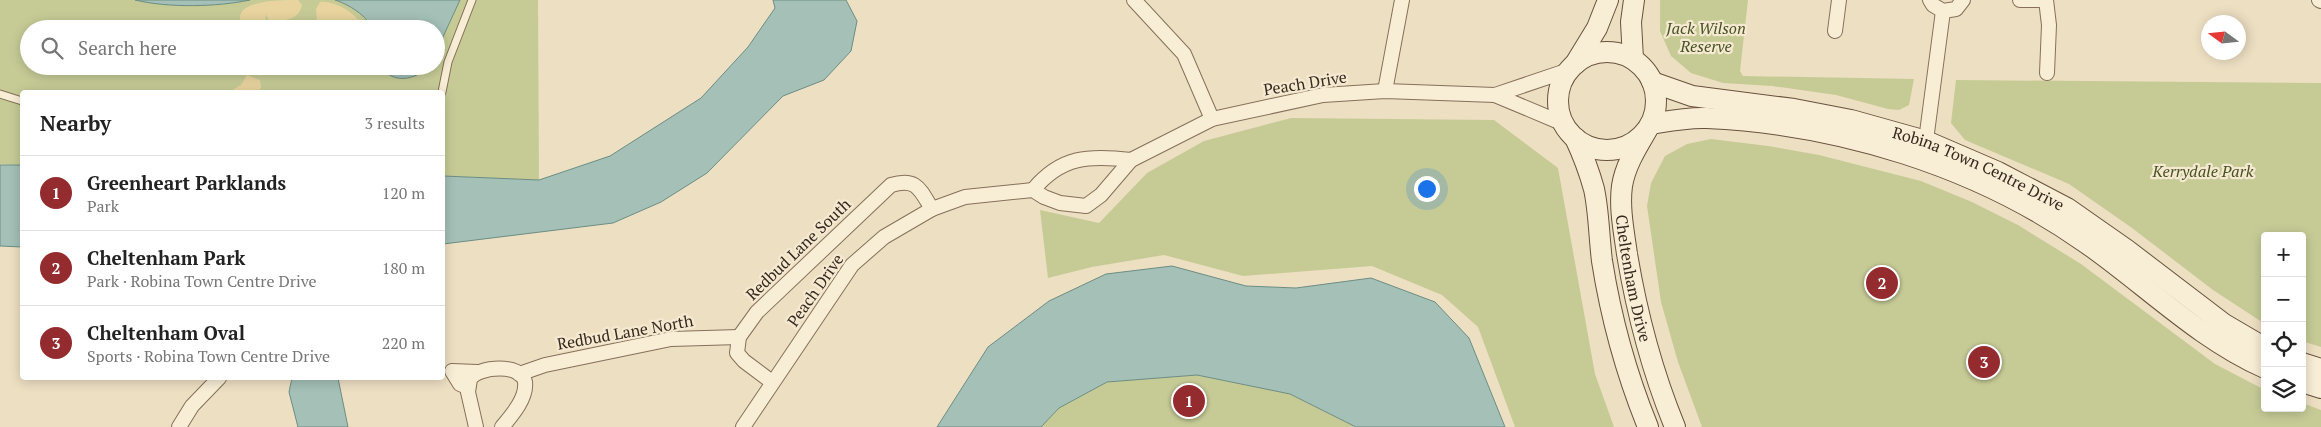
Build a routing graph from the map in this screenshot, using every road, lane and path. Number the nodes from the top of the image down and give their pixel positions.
1 (472, 0) edge
2 (1134, 0) edge
3 (1402, 0) edge
4 (1608, 0) edge
5 (1634, 0) edge
6 (1839, 0) edge
7 (1930, 0) edge
8 (1963, 0) edge
9 (2020, 0) edge
10 (2039, 0) edge
11 (2046, 0) edge
12 (1943, 11) junction
13 (1835, 31) dead end
14 (1633, 60) junction
15 (1571, 69) junction
16 (2047, 73) dead end
17 (1652, 82) junction
18 (442, 90) edge
19 (1385, 91) junction
20 (0, 94) edge
21 (1495, 95) junction
22 (20, 99) edge
23 (1212, 118) junction
24 (1649, 127) junction
25 (1570, 131) junction
26 (1926, 141) junction
27 (1131, 160) junction
28 (1923, 161) junction
29 (1033, 190) junction
30 (932, 209) junction
31 (739, 337) junction
32 (2261, 346) edge
33 (2306, 364) edge
34 (2263, 367) edge
35 (447, 368) edge
36 (2321, 369) edge
37 (477, 372) junction
38 (519, 374) junction
39 (217, 380) edge
40 (772, 382) junction
41 (2306, 383) edge
42 (468, 388) junction
43 (2321, 388) edge
44 (179, 427) edge
45 (476, 427) edge
46 (502, 427) edge
47 (743, 427) edge
48 (1648, 427) edge
49 (1675, 427) edge

1 - 18 lane
2 - 23 street
3 - 19 street
4 - 15 street
5 - 14 street
6 - 13 street
7 - 12 street
8 - 12 street
9 - 10 street
11 - 16 street
12 - 26 street
14 - 15 street
14 - 17 street
15 - 21 street, Peach Drive
15 - 25 street
17 - 24 street
17 - 26 street, Robina Town Centre Drive
19 - 21 street, Peach Drive
19 - 23 street, Peach Drive
20 - 22 lane
21 - 25 street, Peach Drive
23 - 27 street, Peach Drive
24 - 25 street
24 - 28 street, Robina Town Centre Drive
24 - 49 street, Cheltenham Drive
25 - 48 street, Cheltenham Drive
26 - 28 street
26 - 32 street, Robina Town Centre Drive
27 - 29 street, Peach Drive
27 - 29 street, Peach Drive
28 - 34 street, Robina Town Centre Drive
29 - 30 street, Peach Drive
30 - 31 street, Redbud Lane South
30 - 40 street, Peach Drive
31 - 38 street, Redbud Lane North
31 - 40 street
33 - 36 street
35 - 37 street
35 - 42 street
37 - 38 street
37 - 42 street
38 - 46 street
39 - 44 street
40 - 47 street, Peach Drive
41 - 43 street
42 - 45 street

